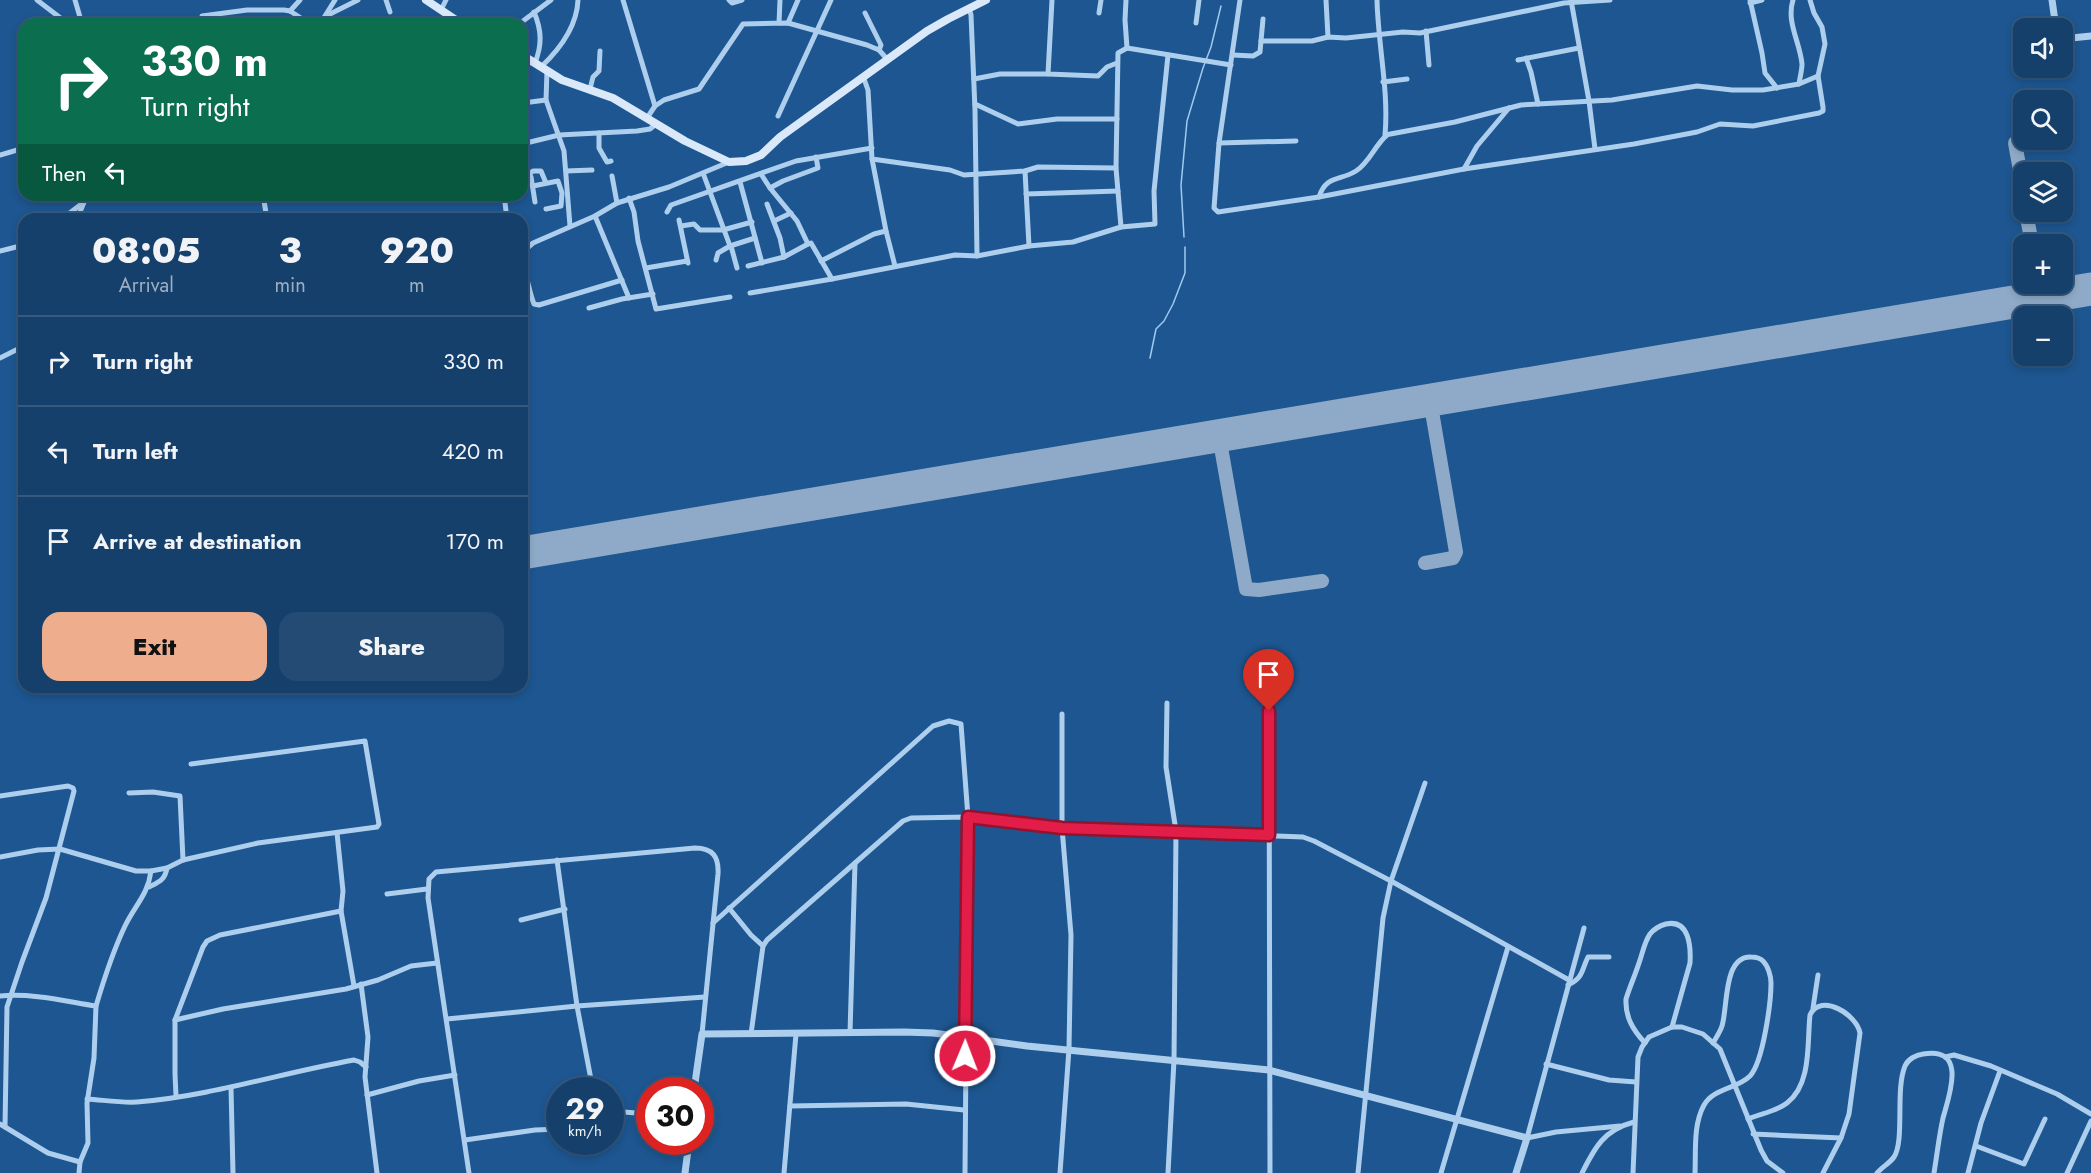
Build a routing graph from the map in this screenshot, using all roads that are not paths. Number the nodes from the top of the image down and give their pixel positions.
1 (37, 0) edge
2 (75, 0) edge
3 (300, 0) edge
4 (336, 0) edge
5 (358, 0) edge
6 (386, 0) edge
7 (426, 0) edge
8 (446, 0) edge
9 (551, 0) edge
10 (578, 0) edge
11 (623, 0) edge
12 (729, 0) edge
13 (742, 0) edge
14 (780, 0) edge
15 (798, 0) edge
16 (831, 0) edge
17 (986, 0) edge
18 (1052, 0) edge
19 (1101, 0) edge
20 (1126, 0) edge
21 (1198, 0) edge
22 (1240, 0) edge
23 (1326, 0) edge
24 (1377, 0) edge
25 (1610, 0) edge
26 (1762, 0) edge
27 (1793, 0) edge
28 (1810, 0) edge
29 (2052, 0) edge
30 (1571, 1) edge
31 (1750, 2) edge
32 (969, 8) junction
33 (441, 10) junction
34 (290, 11) junction
35 (390, 12) dead end
36 (534, 12) junction
37 (779, 13) junction
38 (865, 13) dead end
39 (1099, 13) dead end
40 (791, 14) junction
41 (202, 16) dead end
42 (326, 16) joint
43 (60, 18) edge
44 (80, 18) edge
45 (301, 18) edge
46 (453, 18) edge
47 (526, 18) edge
48 (2055, 18) edge
49 (1263, 19) dead end
50 (788, 22) junction
51 (779, 23) junction
52 (1196, 23) dead end
53 (816, 31) junction
54 (1426, 31) junction
55 (1378, 35) junction
56 (2091, 36) edge
57 (1328, 37) junction
58 (2073, 38) edge
59 (1261, 41) junction
60 (1127, 48) junction
61 (1579, 48) junction
62 (879, 50) junction
63 (600, 51) dead end
64 (1233, 55) junction
65 (1168, 56) junction
66 (1526, 58) junction
67 (887, 59) junction
68 (528, 60) edge
69 (1518, 60) dead end
70 (1117, 63) junction
71 (1231, 65) junction
72 (1429, 65) dead end
73 (538, 66) junction
74 (528, 68) edge
75 (1048, 74) junction
76 (863, 76) junction
77 (1818, 76) junction
78 (974, 79) junction
79 (1407, 79) dead end
80 (1383, 82) junction
81 (1799, 84) junction
82 (1778, 88) junction
83 (590, 89) junction
84 (546, 100) junction
85 (1589, 100) junction
86 (528, 101) edge
87 (975, 104) junction
88 (1538, 104) junction
89 (655, 106) junction
90 (1509, 108) junction
91 (778, 116) dead end
92 (647, 118) junction
93 (1117, 119) junction
94 (656, 124) junction
95 (599, 133) junction
96 (1389, 134) junction
97 (559, 135) junction
98 (1296, 141) dead end
99 (528, 143) edge
100 (1219, 143) junction
101 (872, 148) junction
102 (1594, 149) junction
103 (18, 150) edge
104 (0, 155) edge
105 (816, 157) junction
106 (872, 159) junction
107 (611, 161) dead end
108 (729, 162) junction
109 (1116, 168) junction
110 (1464, 169) junction
111 (592, 170) dead end
112 (566, 171) junction
113 (1025, 171) junction
114 (703, 173) junction
115 (529, 174) joint
116 (761, 174) junction
117 (977, 174) junction
118 (612, 176) dead end
119 (740, 182) junction
120 (546, 183) junction
121 (533, 186) junction
122 (770, 188) junction
123 (1118, 190) junction
124 (709, 192) junction
125 (1026, 194) junction
126 (629, 198) junction
127 (1319, 198) junction
128 (82, 201) edge
129 (535, 202) dead end
130 (616, 202) junction
131 (767, 204) dead end
132 (546, 209) dead end
133 (667, 212) dead end
134 (69, 213) edge
135 (791, 213) junction
136 (595, 216) junction
137 (774, 221) junction
138 (752, 222) junction
139 (570, 226) junction
140 (1121, 227) junction
141 (723, 230) junction
142 (886, 231) junction
143 (755, 238) junction
144 (808, 244) junction
145 (18, 246) edge
146 (528, 246) edge
147 (731, 246) junction
148 (1029, 246) junction
149 (0, 251) edge
150 (977, 256) junction
151 (784, 257) junction
152 (716, 260) dead end
153 (821, 261) junction
154 (762, 263) junction
155 (748, 266) dead end
156 (895, 266) junction
157 (646, 268) junction
158 (737, 268) dead end
159 (832, 279) junction
160 (622, 280) junction
161 (528, 281) edge
162 (750, 293) dead end
163 (653, 294) junction
164 (730, 297) dead end
165 (629, 298) junction
166 (589, 308) dead end
167 (18, 349) edge
168 (0, 358) edge
169 (1167, 703) dead end
170 (1269, 711) dead end
171 (1062, 714) dead end
172 (191, 764) dead end
173 (1425, 783) dead end
174 (129, 793) dead end
175 (0, 796) edge
176 (968, 817) junction
177 (1062, 828) junction
178 (1176, 831) junction
179 (336, 833) junction
180 (1269, 835) junction
181 (60, 849) junction
182 (0, 857) edge
183 (183, 860) junction
184 (557, 860) junction
185 (855, 863) junction
186 (166, 868) junction
187 (151, 871) junction
188 (1390, 881) junction
189 (149, 887) junction
190 (427, 888) junction
191 (387, 894) dead end
192 (729, 908) junction
193 (565, 909) junction
194 (341, 911) junction
195 (521, 920) dead end
196 (713, 923) junction
197 (1584, 927) dead end
198 (764, 946) junction
199 (1508, 947) junction
200 (1610, 957) dead end
201 (437, 963) junction
202 (1818, 975) dead end
203 (1569, 983) junction
204 (362, 984) junction
205 (354, 986) junction
206 (12, 995) junction
207 (0, 996) edge
208 (705, 997) junction
209 (96, 1006) junction
210 (578, 1006) junction
211 (1813, 1008) junction
212 (447, 1019) junction
213 (175, 1020) junction
214 (1672, 1027) junction
215 (850, 1033) junction
216 (702, 1034) junction
217 (751, 1034) junction
218 (796, 1034) junction
219 (966, 1037) junction
220 (1645, 1043) junction
221 (1713, 1043) junction
222 (1069, 1049) junction
223 (1946, 1057) junction
224 (1174, 1060) junction
225 (1546, 1064) junction
226 (366, 1066) junction
227 (1269, 1070) junction
228 (2000, 1071) junction
229 (455, 1076) junction
230 (591, 1077) edge
231 (696, 1077) edge
232 (1636, 1082) junction
233 (1736, 1085) junction
234 (231, 1088) junction
235 (1365, 1094) junction
236 (367, 1095) junction
237 (176, 1096) junction
238 (87, 1099) junction
239 (790, 1106) junction
240 (964, 1110) junction
241 (2091, 1114) edge
242 (1458, 1119) junction
243 (1748, 1119) junction
244 (2045, 1119) dead end
245 (2091, 1121) edge
246 (1634, 1122) junction
247 (2, 1126) edge
248 (1620, 1126) junction
249 (546, 1130) edge
250 (1754, 1134) junction
251 (1527, 1138) junction
252 (1841, 1138) junction
253 (465, 1140) junction
254 (1976, 1146) junction
255 (687, 1155) edge
256 (80, 1162) junction
257 (79, 1173) edge
258 (233, 1173) edge
259 (377, 1173) edge
260 (469, 1173) edge
261 (685, 1173) edge
262 (784, 1173) edge
263 (965, 1173) edge
264 (1060, 1173) edge
265 (1168, 1173) edge
266 (1270, 1173) edge
267 (1358, 1173) edge
268 (1441, 1173) edge
269 (1516, 1173) edge
270 (1582, 1173) edge
271 (1633, 1173) edge
272 (1695, 1173) edge
273 (1783, 1173) edge
274 (1824, 1173) edge
275 (1877, 1173) edge
276 (1934, 1173) edge
277 (1968, 1173) edge
278 (2067, 1173) edge

1 - 43 street
2 - 44 street
3 - 34 street
4 - 42 street
5 - 42 street
6 - 35 street
7 - 33 main road
8 - 33 street
9 - 36 street
10 - 73 street
11 - 89 street
12 - 13 street
14 - 37 street
15 - 40 street
16 - 53 street
17 - 32 main road
18 - 75 street
19 - 39 street
20 - 60 street
21 - 52 street
22 - 64 street
23 - 57 street
24 - 55 street
25 - 30 street
26 - 31 street
27 - 81 street
28 - 77 street
29 - 48 street
30 - 54 street
30 - 61 street
31 - 82 street
32 - 67 main road
32 - 78 street
33 - 46 main road
34 - 41 street
34 - 45 street
36 - 47 street
36 - 73 street
37 - 40 street
37 - 51 street
38 - 62 street
40 - 50 street
49 - 59 street
50 - 51 street
50 - 53 street
51 - 89 street
53 - 62 street
53 - 91 street
54 - 55 street
54 - 72 street
55 - 57 street
55 - 80 street
56 - 58 street
57 - 59 street
59 - 64 street
60 - 65 street
60 - 70 street
61 - 66 street
61 - 85 street
62 - 67 street
63 - 83 street
64 - 71 street
65 - 71 street
65 - 140 street
66 - 69 street
66 - 88 street
67 - 76 main road
68 - 73 main road
70 - 75 street
70 - 93 street
71 - 100 street
73 - 74 street
73 - 83 main road
73 - 84 street
75 - 78 street
76 - 101 street
76 - 108 main road
77 - 81 street
77 - 102 street
78 - 87 street
79 - 80 street
80 - 96 street
81 - 82 street
82 - 85 street
83 - 92 main road
84 - 86 street
84 - 97 street
85 - 88 street
85 - 102 street
87 - 93 street
87 - 117 street
88 - 90 street
89 - 92 street
90 - 96 street
90 - 110 street
92 - 94 main road
93 - 109 street
94 - 95 street
94 - 108 main road
95 - 97 street
95 - 107 street
96 - 127 street
97 - 99 street
97 - 112 street
98 - 100 street
100 - 127 street
101 - 105 street
101 - 106 street
102 - 110 street
103 - 104 street
105 - 116 street
105 - 122 street
106 - 117 street
106 - 142 street
108 - 114 street
109 - 113 street
109 - 123 street
110 - 127 street
111 - 112 street
112 - 139 street
113 - 117 street
113 - 125 street
114 - 124 street
114 - 126 street
115 - 120 street
115 - 121 street
116 - 119 street
116 - 122 street
117 - 150 street
118 - 130 street
119 - 124 street
119 - 138 street
120 - 121 street
120 - 132 street
121 - 129 street
122 - 135 street
123 - 125 street
123 - 140 street
124 - 133 street
124 - 141 street
125 - 148 street
126 - 130 street
126 - 157 street
128 - 134 street
130 - 136 street
131 - 137 street
135 - 137 street
135 - 144 street
136 - 139 street
136 - 160 street
137 - 151 street
138 - 141 street
138 - 143 street
139 - 146 street
140 - 148 street
141 - 147 street
141 - 157 street
142 - 153 street
142 - 156 street
143 - 147 street
143 - 154 street
144 - 151 street
144 - 153 street
145 - 149 street
147 - 152 street
147 - 158 street
148 - 150 street
150 - 156 street
151 - 154 street
153 - 159 street
154 - 155 street
156 - 159 street
157 - 163 street
159 - 162 street
160 - 161 street
160 - 165 street
163 - 164 street
163 - 165 street
165 - 166 street
167 - 168 street
169 - 178 street
170 - 180 street
171 - 177 street
172 - 179 street
173 - 188 street
174 - 183 street
175 - 181 street
176 - 177 street
176 - 185 street
176 - 192 street
176 - 219 street
177 - 178 street
177 - 222 street
178 - 180 street
178 - 224 street
179 - 183 street
179 - 194 street
180 - 188 street
180 - 227 street
181 - 182 street
181 - 187 street
181 - 206 street
183 - 186 street
184 - 190 street
184 - 193 street
184 - 196 street
185 - 198 street
185 - 215 street
186 - 187 street
186 - 189 street
187 - 189 street
188 - 199 street
188 - 235 street
189 - 209 street
190 - 191 street
190 - 201 street
192 - 196 street
192 - 198 street
193 - 195 street
193 - 210 street
194 - 205 street
194 - 213 street
196 - 208 street
197 - 203 street
198 - 217 street
199 - 203 street
199 - 242 street
200 - 203 street
201 - 204 street
201 - 212 street
202 - 211 street
203 - 225 street
204 - 205 street
204 - 226 street
205 - 213 street
206 - 207 street
206 - 209 street
206 - 247 street
208 - 210 street
208 - 216 street
209 - 238 street
210 - 212 street
210 - 230 street
211 - 243 street
211 - 252 street
212 - 229 street
213 - 237 street
214 - 220 street
214 - 220 street
214 - 221 street
215 - 218 street
215 - 219 street
216 - 217 street
216 - 231 street
217 - 218 street
218 - 239 street
219 - 222 street
219 - 240 street
220 - 232 street
221 - 233 street
221 - 233 street
222 - 224 street
222 - 264 street
223 - 228 street
223 - 275 street
223 - 276 street
224 - 227 street
224 - 265 street
225 - 232 street
225 - 251 street
226 - 234 street
226 - 236 street
227 - 235 street
227 - 266 street
228 - 241 street
228 - 254 street
229 - 236 street
229 - 253 street
232 - 246 street
233 - 243 street
233 - 272 street
234 - 237 street
234 - 258 street
235 - 242 street
235 - 267 street
236 - 259 street
237 - 238 street
238 - 256 street
239 - 240 street
239 - 262 street
240 - 263 street
242 - 251 street
242 - 268 street
243 - 250 street
244 - 254 street
245 - 278 street
246 - 248 street
246 - 271 street
247 - 256 street
248 - 251 street
248 - 270 street
249 - 253 street
250 - 252 street
250 - 273 street
251 - 269 street
252 - 274 street
253 - 260 street
254 - 277 street
255 - 261 street
256 - 257 street

